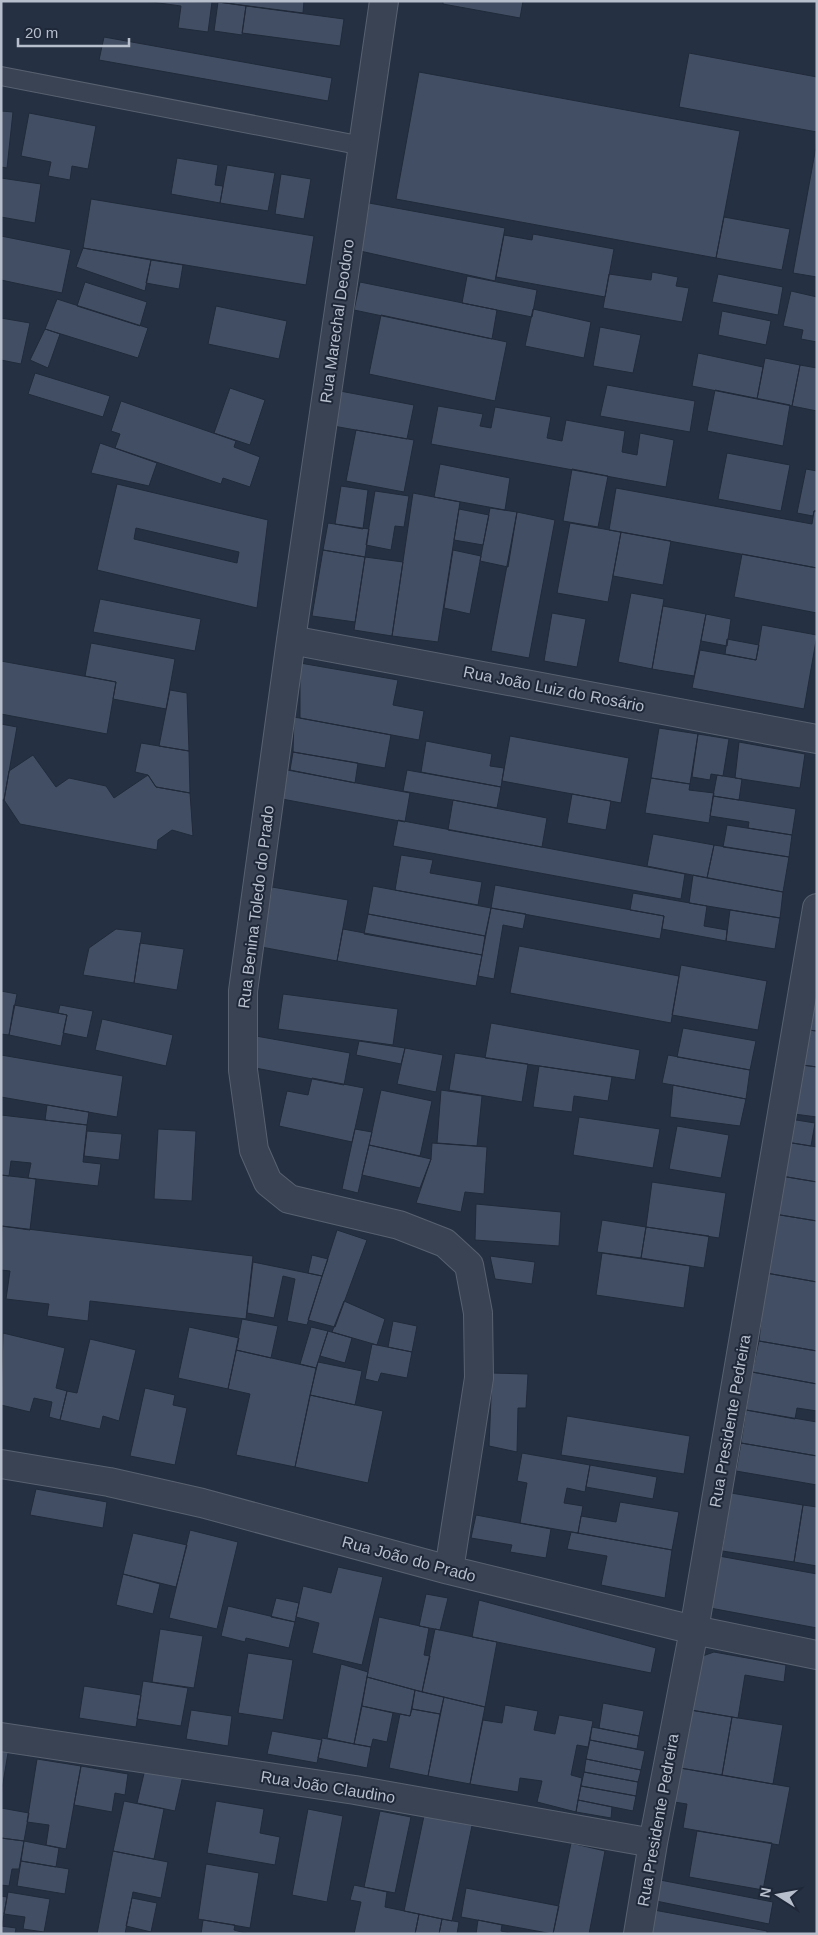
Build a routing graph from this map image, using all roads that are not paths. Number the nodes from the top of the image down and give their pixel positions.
1 (384, 1) edge
2 (1, 76) edge
3 (363, 146) junction
4 (291, 640) junction
5 (817, 739) edge
6 (817, 908) edge
7 (1, 1464) edge
8 (449, 1570) junction
9 (694, 1630) junction
10 (817, 1655) edge
11 (1, 1737) edge
12 (653, 1844) junction
13 (638, 1934) edge

1 - 3 street, Rua Marechal Deodoro
2 - 3 lane
3 - 4 street, Rua Marechal Deodoro
4 - 5 street, Rua João Luiz do Rosário
4 - 8 street, Rua Benina Toledo do Prado
6 - 9 street, Rua Presidente Pedreira
7 - 8 street, Rua João do Prado
8 - 9 street, Rua João do Prado
9 - 10 street, Rua João do Prado
9 - 12 street, Rua Presidente Pedreira
11 - 12 street, Rua João Claudino
12 - 13 street, Rua Presidente Pedreira

